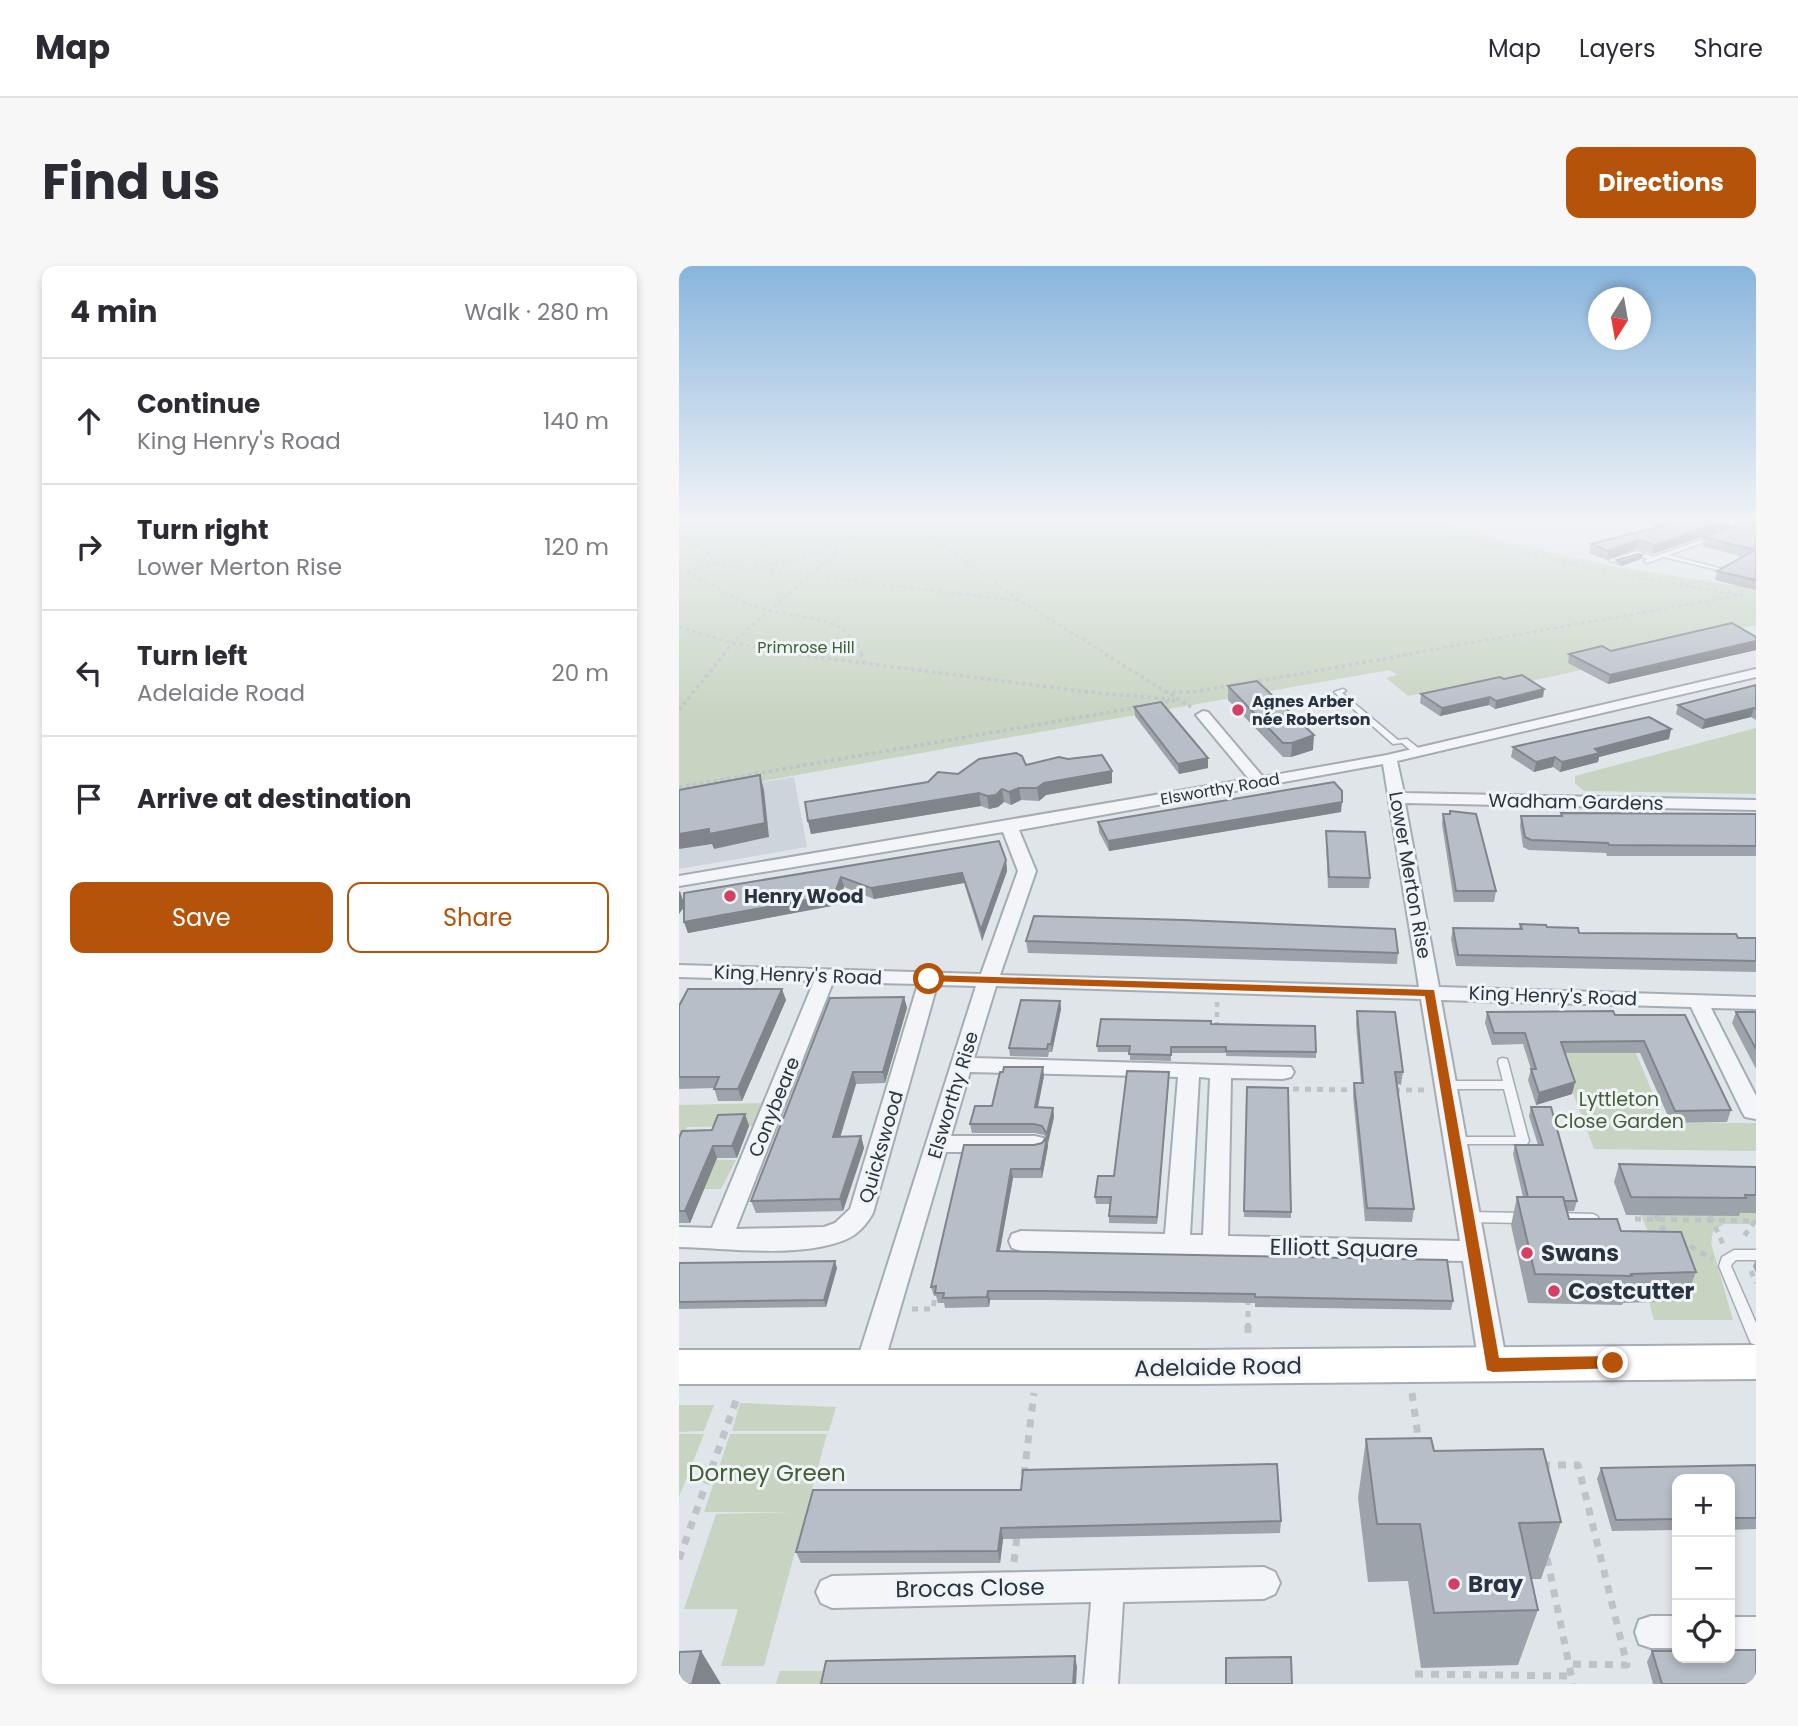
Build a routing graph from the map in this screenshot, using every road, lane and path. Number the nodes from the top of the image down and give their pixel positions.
1 (710, 586) edge
2 (800, 586) edge
3 (903, 586) edge
4 (1000, 586) edge
5 (1694, 586) edge
6 (1020, 601) junction
7 (768, 611) junction
8 (679, 626) edge
9 (732, 643) junction
10 (864, 663) junction
11 (1756, 673) edge
12 (1343, 691) dead end
13 (1165, 692) junction
14 (1178, 700) junction
15 (679, 710) edge
16 (1203, 715) joint
17 (1419, 753) junction
18 (1387, 760) junction
19 (1259, 782) junction
20 (679, 787) edge
21 (1397, 799) junction
22 (1756, 805) edge
23 (1009, 826) junction
24 (679, 881) edge
25 (682, 976) edge
26 (826, 976) junction
27 (929, 979) junction
28 (988, 980) junction
29 (1213, 987) junction
30 (1430, 992) junction
31 (1698, 1001) junction
32 (1756, 1003) edge
33 (1503, 1062) dead end
34 (962, 1065) junction
35 (1188, 1071) junction
36 (1219, 1071) junction
37 (1283, 1072) joint
38 (1508, 1084) junction
39 (1446, 1088) junction
40 (1365, 1090) edge
41 (1392, 1090) edge
42 (1753, 1112) dead end
43 (1455, 1141) junction
44 (939, 1144) junction
45 (1035, 1144) edge
46 (1468, 1217) junction
47 (1657, 1218) junction
48 (1711, 1218) junction
49 (1593, 1219) edge
50 (1635, 1219) dead end
51 (679, 1237) edge
52 (721, 1237) junction
53 (1021, 1241) dead end
54 (1177, 1244) junction
55 (1215, 1245) junction
56 (1473, 1251) junction
57 (1756, 1255) edge
58 (1733, 1259) junction
59 (1248, 1294) edge
60 (935, 1296) edge
61 (933, 1309) dead end
62 (1756, 1339) edge
63 (1248, 1342) dead end
64 (1756, 1362) edge
65 (1408, 1365) junction
66 (1493, 1365) junction
67 (679, 1367) edge
68 (869, 1367) junction
69 (748, 1368) junction
70 (1037, 1368) junction
71 (1420, 1453) edge
72 (1539, 1465) edge
73 (1024, 1479) edge
74 (1018, 1533) edge
75 (1544, 1545) edge
76 (679, 1559) edge
77 (1264, 1583) dead end
78 (1108, 1585) junction
79 (1011, 1587) junction
80 (832, 1592) dead end
81 (1735, 1633) edge
82 (1756, 1633) edge
83 (1570, 1664) junction
84 (1415, 1674) dead end
85 (1573, 1680) edge
86 (1101, 1684) edge

1 - 7 path
2 - 7 path
3 - 6 path
4 - 6 path
5 - 13 path
6 - 13 path
7 - 9 path
7 - 10 path
8 - 9 path
9 - 10 path
9 - 15 path
10 - 14 path
11 - 17 street, Elsworthy Road
12 - 17 lane
13 - 14 path
14 - 16 path
14 - 20 path
16 - 19 street
17 - 18 street, Elsworthy Road
18 - 19 street, Elsworthy Road
18 - 21 street, Lower Merton Rise
19 - 23 street, Elsworthy Road
21 - 22 street, Wadham Gardens
21 - 30 street, Lower Merton Rise
23 - 24 street, Elsworthy Road
23 - 28 street, Elsworthy Rise
25 - 26 street, King Henry's Road
26 - 27 street, King Henry's Road
26 - 52 street, Conybeare
27 - 28 street, King Henry's Road
27 - 52 street, Quickswood
28 - 29 street, King Henry's Road
28 - 34 street, Elsworthy Rise
29 - 30 street, King Henry's Road
29 - 36 path
30 - 31 street, King Henry's Road
30 - 39 street, Lower Merton Rise
31 - 32 street, King Henry's Road
31 - 42 street
33 - 38 lane
34 - 35 street
34 - 44 street, Elsworthy Rise
35 - 36 street
35 - 54 street
36 - 37 street
36 - 55 street
37 - 40 path
38 - 39 lane
38 - 43 lane
39 - 41 path
39 - 43 street, Lower Merton Rise
43 - 46 street, Lower Merton Rise
44 - 45 street
44 - 68 street, Elsworthy Rise
46 - 49 lane
46 - 56 street, Lower Merton Rise
47 - 48 path
47 - 50 path
47 - 58 path
48 - 58 path
48 - 58 path
51 - 52 street, Quickswood
53 - 54 street, Elliott Square
54 - 55 street, Elliott Square
55 - 56 street, Elliott Square
56 - 66 street, Lower Merton Rise
57 - 58 lane
58 - 62 lane
59 - 63 path
60 - 61 path
64 - 66 main road, Adelaide Road
65 - 66 main road, Adelaide Road
65 - 70 main road, Adelaide Road
65 - 71 path
67 - 69 main road, Adelaide Road
68 - 69 main road, Adelaide Road
68 - 70 main road, Adelaide Road
69 - 76 path
70 - 73 path
72 - 83 path
74 - 79 path
75 - 83 path
77 - 78 street, Brocas Close
78 - 79 street, Brocas Close
78 - 86 street
79 - 80 street, Brocas Close
81 - 82 street
83 - 85 path
84 - 85 path

